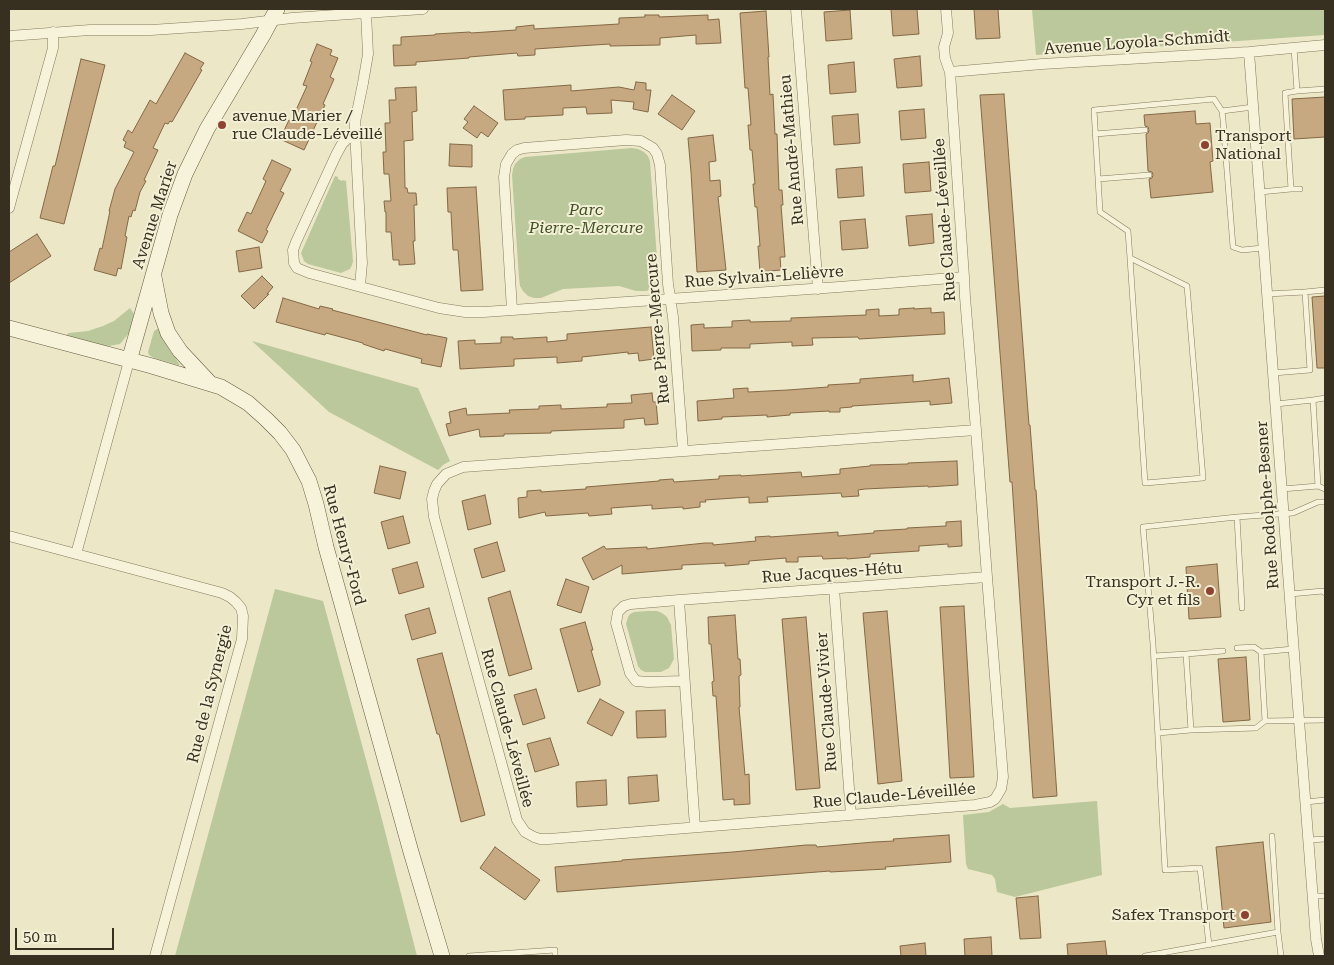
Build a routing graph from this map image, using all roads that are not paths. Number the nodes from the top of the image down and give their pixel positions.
1 (423, 9) edge
2 (796, 9) edge
3 (946, 9) edge
4 (366, 13) junction
5 (274, 14) edge
6 (53, 32) junction
7 (9, 36) edge
8 (1325, 45) edge
9 (1294, 48) junction
10 (1249, 52) junction
11 (950, 72) junction
12 (1325, 89) edge
13 (1297, 91) junction
14 (1253, 107) junction
15 (1222, 111) junction
16 (1145, 130) dead end
17 (355, 131) junction
18 (1095, 134) junction
19 (1149, 175) dead end
20 (1098, 179) junction
21 (1300, 189) dead end
22 (1291, 190) junction
23 (1260, 192) junction
24 (9, 208) edge
25 (1264, 248) junction
26 (1130, 258) junction
27 (153, 274) junction
28 (964, 277) junction
29 (360, 286) junction
30 (818, 289) junction
31 (1325, 290) edge
32 (1305, 292) junction
33 (1268, 294) junction
34 (670, 298) junction
35 (512, 310) junction
36 (9, 328) edge
37 (129, 361) junction
38 (1274, 373) junction
39 (210, 383) junction
40 (1325, 398) edge
41 (1313, 400) junction
42 (1276, 404) junction
43 (976, 430) junction
44 (683, 451) junction
45 (1318, 486) junction
46 (1325, 488) edge
47 (1282, 489) junction
48 (1325, 502) edge
49 (1284, 514) junction
50 (1237, 517) junction
51 (9, 536) edge
52 (76, 554) junction
53 (987, 577) junction
54 (834, 588) junction
55 (1325, 592) edge
56 (1290, 594) junction
57 (679, 600) junction
58 (1242, 608) dead end
59 (1237, 648) dead end
60 (1294, 648) junction
61 (1223, 651) dead end
62 (1261, 652) junction
63 (1186, 654) junction
64 (1154, 656) junction
65 (684, 680) junction
66 (1299, 720) junction
67 (1325, 720) edge
68 (1265, 721) junction
69 (1191, 730) junction
70 (1158, 733) junction
71 (1325, 800) edge
72 (1306, 802) junction
73 (851, 815) junction
74 (695, 827) junction
75 (1272, 836) dead end
76 (1325, 839) edge
77 (1309, 840) junction
78 (1313, 896) junction
79 (1325, 896) edge
80 (1278, 932) junction
81 (1209, 944) junction
82 (155, 956) edge
83 (442, 956) edge
84 (469, 956) edge
85 (555, 956) edge
86 (1145, 956) edge
87 (1281, 956) edge
88 (1319, 956) edge

1 - 4 street
2 - 30 street, Rue André-Mathieu
3 - 11 street, Rue Claude-Léveillée
4 - 5 street
4 - 17 street
5 - 6 street
5 - 27 street, Avenue Marier
6 - 7 street
6 - 24 street
8 - 9 street, Avenue Loyola-Schmidt
9 - 10 street, Avenue Loyola-Schmidt
9 - 13 lane
10 - 11 street, Avenue Loyola-Schmidt
10 - 14 street, Rue Rodolphe-Besner
11 - 28 street, Rue Claude-Léveillée
12 - 13 lane
13 - 22 lane
14 - 15 lane
14 - 23 street, Rue Rodolphe-Besner
15 - 18 lane
15 - 25 lane
16 - 18 lane
17 - 29 street
17 - 29 street, Rue Sylvain-Lelièvre
18 - 20 lane
19 - 20 lane
20 - 26 lane
21 - 22 lane
22 - 23 lane
23 - 25 street, Rue Rodolphe-Besner
25 - 33 street, Rue Rodolphe-Besner
26 - 26 lane
27 - 37 street, Avenue Marier
27 - 39 street
28 - 30 street, Rue Sylvain-Lelièvre
28 - 43 street, Rue Claude-Léveillée
29 - 35 street, Rue Sylvain-Lelièvre
30 - 34 street, Rue Sylvain-Lelièvre
31 - 32 lane
32 - 33 lane
32 - 38 lane
33 - 38 street, Rue Rodolphe-Besner
34 - 35 street, Rue Sylvain-Lelièvre
34 - 35 street, Rue Pierre-Mercure
34 - 44 street, Rue Pierre-Mercure
36 - 37 street, Rue Henry-Ford
37 - 39 street, Rue Henry-Ford
37 - 52 street
38 - 42 street, Rue Rodolphe-Besner
39 - 83 street, Rue Henry-Ford
40 - 41 lane
41 - 42 lane
41 - 45 lane
42 - 47 street, Rue Rodolphe-Besner
43 - 44 street, Rue Claude-Léveillée
43 - 53 street, Rue Claude-Léveillée
44 - 74 street, Rue Claude-Léveillée
45 - 46 lane
45 - 47 lane
47 - 49 street, Rue Rodolphe-Besner
48 - 49 lane
49 - 50 lane
49 - 56 street, Rue Rodolphe-Besner
50 - 58 lane
50 - 64 lane
51 - 52 street, Rue de la Synergie
52 - 82 street, Rue de la Synergie
53 - 54 street, Rue Jacques-Hétu
53 - 73 street, Rue Claude-Léveillée
54 - 57 street, Rue Jacques-Hétu
54 - 73 street, Rue Claude-Vivier
55 - 56 lane
56 - 60 street, Rue Rodolphe-Besner
57 - 65 street
57 - 65 street, Rue Jacques-Hétu
59 - 62 lane
60 - 62 lane
60 - 66 street, Rue Rodolphe-Besner
61 - 63 lane
62 - 68 lane
63 - 64 lane
63 - 69 lane
64 - 70 lane
65 - 74 street
66 - 67 lane
66 - 68 lane
66 - 72 street, Rue Rodolphe-Besner
68 - 69 lane
69 - 70 lane
70 - 81 lane
71 - 72 lane
72 - 77 street, Rue Rodolphe-Besner
73 - 74 street, Rue Claude-Léveillée
75 - 80 lane
76 - 77 lane
77 - 78 street, Rue Rodolphe-Besner
78 - 79 lane
78 - 88 street, Rue Rodolphe-Besner
80 - 81 lane
80 - 87 lane
81 - 86 lane
84 - 85 lane

